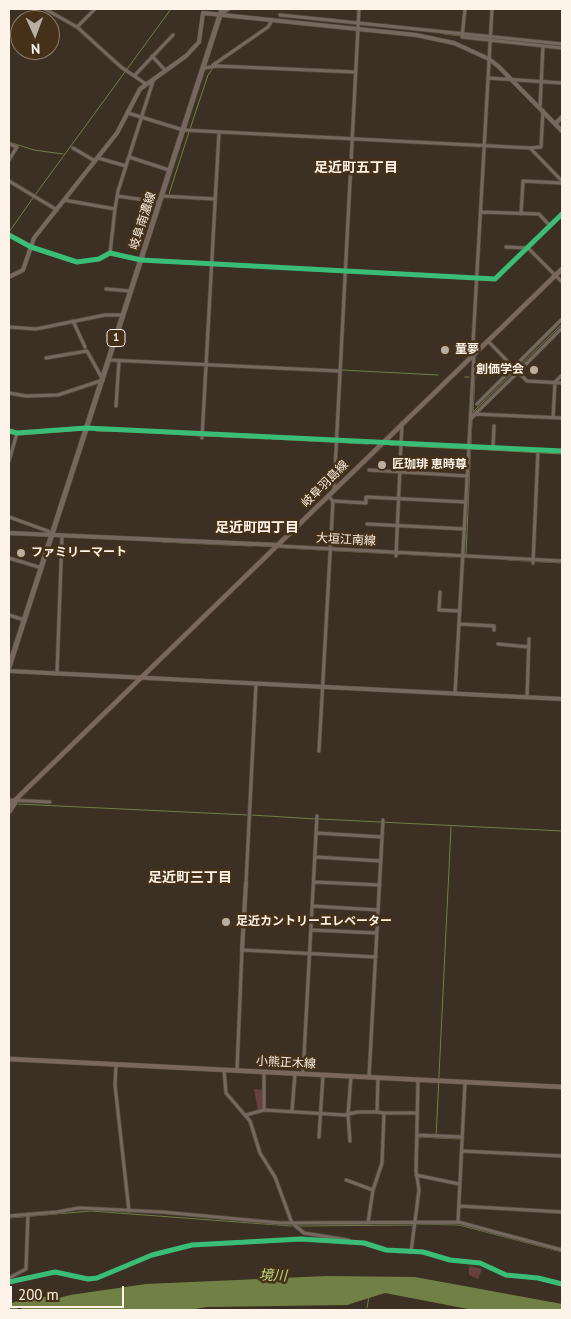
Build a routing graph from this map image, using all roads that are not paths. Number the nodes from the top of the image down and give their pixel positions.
1 (48, 9) edge
2 (96, 9) edge
3 (229, 9) edge
4 (359, 9) edge
5 (465, 9) edge
6 (492, 9) edge
7 (204, 11) edge
8 (221, 12) edge
9 (280, 15) dead end
10 (272, 20) junction
11 (358, 23) junction
12 (77, 27) junction
13 (358, 28) junction
14 (462, 34) junction
15 (172, 35) dead end
16 (490, 38) junction
17 (543, 46) junction
18 (562, 46) edge
19 (152, 56) junction
20 (489, 59) junction
21 (211, 67) junction
22 (204, 68) junction
23 (165, 70) junction
24 (355, 72) junction
25 (135, 75) junction
26 (155, 76) junction
27 (488, 78) junction
28 (513, 80) junction
29 (541, 82) junction
30 (562, 83) edge
31 (146, 84) junction
32 (541, 108) junction
33 (128, 113) junction
34 (141, 117) junction
35 (562, 117) edge
36 (555, 124) junction
37 (183, 130) junction
38 (562, 131) edge
39 (218, 132) junction
40 (352, 139) junction
41 (9, 144) edge
42 (485, 146) junction
43 (73, 148) dead end
44 (530, 148) junction
45 (129, 157) junction
46 (9, 160) edge
47 (96, 160) junction
48 (126, 166) junction
49 (170, 170) junction
50 (9, 181) edge
51 (562, 182) edge
52 (117, 196) junction
53 (162, 196) junction
54 (215, 199) junction
55 (64, 200) junction
56 (160, 202) junction
57 (115, 209) junction
58 (57, 210) junction
59 (481, 212) junction
60 (521, 214) junction
61 (562, 214) edge
62 (550, 226) junction
63 (9, 235) edge
64 (31, 247) junction
65 (506, 247) dead end
66 (528, 248) junction
67 (110, 253) junction
68 (141, 260) junction
69 (212, 264) junction
70 (562, 269) edge
71 (345, 270) junction
72 (556, 275) junction
73 (9, 277) edge
74 (478, 277) junction
75 (562, 282) edge
76 (106, 289) dead end
77 (131, 291) junction
78 (123, 315) junction
79 (562, 319) edge
80 (73, 322) junction
81 (9, 327) edge
82 (562, 328) edge
83 (488, 341) junction
84 (85, 347) dead end
85 (479, 349) junction
86 (474, 354) junction
87 (46, 358) dead end
88 (109, 360) junction
89 (119, 361) junction
90 (206, 364) junction
91 (513, 367) junction
92 (339, 372) junction
93 (518, 372) junction
94 (562, 375) edge
95 (103, 380) junction
96 (555, 382) junction
97 (562, 383) edge
98 (9, 393) edge
99 (476, 404) dead end
100 (116, 406) dead end
101 (472, 416) junction
102 (553, 418) junction
103 (562, 418) edge
104 (402, 423) junction
105 (494, 426) dead end
106 (86, 428) junction
107 (9, 431) edge
108 (17, 433) junction
109 (202, 435) junction
110 (335, 442) junction
111 (382, 442) junction
112 (401, 443) junction
113 (469, 447) junction
114 (493, 448) junction
115 (538, 450) junction
116 (562, 451) edge
117 (9, 461) edge
118 (368, 470) dead end
119 (400, 472) junction
120 (467, 476) junction
121 (334, 489) junction
122 (328, 495) junction
123 (399, 499) junction
124 (333, 502) junction
125 (466, 502) junction
126 (9, 517) edge
127 (367, 524) dead end
128 (398, 526) junction
129 (465, 529) junction
130 (9, 533) edge
131 (51, 535) junction
132 (62, 536) junction
133 (278, 546) junction
134 (330, 550) junction
135 (396, 554) junction
136 (463, 557) junction
137 (9, 558) edge
138 (534, 561) junction
139 (562, 561) edge
140 (42, 568) junction
141 (440, 592) dead end
142 (460, 611) junction
143 (9, 615) edge
144 (25, 620) junction
145 (459, 624) junction
146 (494, 630) dead end
147 (529, 639) dead end
148 (498, 644) dead end
149 (529, 646) junction
150 (9, 667) edge
151 (9, 671) edge
152 (57, 674) junction
153 (142, 678) junction
154 (256, 684) junction
155 (322, 687) junction
156 (455, 694) junction
157 (527, 697) junction
158 (562, 699) edge
159 (320, 751) dead end
160 (9, 800) edge
161 (17, 800) junction
162 (50, 802) dead end
163 (9, 806) edge
164 (9, 812) edge
165 (317, 816) dead end
166 (383, 820) dead end
167 (316, 833) junction
168 (382, 837) junction
169 (315, 857) junction
170 (381, 862) junction
171 (314, 882) junction
172 (246, 883) joint
173 (380, 885) junction
174 (312, 906) junction
175 (378, 910) junction
176 (311, 930) junction
177 (377, 933) junction
178 (242, 950) junction
179 (310, 954) junction
180 (376, 957) junction
181 (9, 1059) edge
182 (116, 1064) junction
183 (224, 1070) junction
184 (237, 1070) junction
185 (264, 1072) junction
186 (295, 1074) junction
187 (303, 1074) junction
188 (323, 1075) junction
189 (351, 1076) junction
190 (369, 1077) junction
191 (378, 1078) junction
192 (418, 1079) junction
193 (465, 1082) junction
194 (562, 1087) edge
195 (264, 1110) junction
196 (292, 1111) junction
197 (377, 1112) junction
198 (321, 1113) junction
199 (349, 1113) junction
200 (384, 1113) junction
201 (417, 1113) junction
202 (246, 1115) junction
203 (417, 1135) junction
204 (319, 1137) dead end
205 (462, 1138) junction
206 (350, 1141) dead end
207 (462, 1151) junction
208 (562, 1156) edge
209 (416, 1174) junction
210 (346, 1180) dead end
211 (460, 1184) junction
212 (373, 1190) junction
213 (459, 1206) junction
214 (129, 1211) junction
215 (562, 1212) edge
216 (28, 1214) junction
217 (9, 1216) edge
218 (458, 1222) junction
219 (292, 1223) junction
220 (368, 1223) junction
221 (414, 1224) junction
222 (351, 1243) junction
223 (562, 1250) edge
224 (411, 1252) junction
225 (9, 1278) edge
226 (9, 1282) edge
227 (562, 1284) edge

1 - 12 street
2 - 12 street
3 - 8 street
4 - 11 street
5 - 14 street
6 - 16 street
7 - 8 street
7 - 23 street
8 - 10 street
8 - 22 main road, 岐阜南濃線 / 1
9 - 11 street
10 - 13 street
10 - 21 street
11 - 13 street
11 - 14 street
12 - 25 street
13 - 20 street
13 - 24 street
14 - 16 street
15 - 19 street
16 - 17 street
16 - 18 street
16 - 20 street
17 - 18 street
17 - 29 street
19 - 23 street
19 - 25 street
20 - 27 street
20 - 28 street
21 - 22 street
21 - 24 street
22 - 37 main road, 岐阜南濃線 / 1
23 - 26 street
24 - 40 street
25 - 31 street
26 - 31 street
26 - 34 street
27 - 28 street
27 - 42 street
28 - 29 street
28 - 32 street
29 - 30 street
29 - 32 street
31 - 33 street
32 - 36 street
32 - 44 street
33 - 34 street
33 - 47 street
34 - 37 street
34 - 45 street
35 - 36 street
36 - 38 street
37 - 39 street
37 - 49 main road, 岐阜南濃線 / 1
39 - 40 street
39 - 54 street
40 - 42 street
40 - 71 street
41 - 46 street
42 - 44 street
42 - 59 street
43 - 47 street
44 - 51 street
45 - 48 street
45 - 49 street
47 - 48 street
47 - 55 street
48 - 52 street
49 - 53 main road, 岐阜南濃線 / 1
50 - 58 street
51 - 60 street
52 - 56 street
52 - 57 street
53 - 54 street
53 - 56 main road, 岐阜南濃線 / 1
54 - 69 street
55 - 57 street
55 - 58 street
56 - 68 main road, 岐阜南濃線 / 1
57 - 67 street
58 - 64 street
59 - 60 street
59 - 74 street
60 - 62 street
61 - 62 street
62 - 66 street
63 - 64 street
64 - 67 street
64 - 73 street
65 - 66 street
66 - 72 street
66 - 74 street
67 - 68 street
68 - 69 street
68 - 77 main road, 岐阜南濃線 / 1
69 - 71 street
69 - 90 street
70 - 72 main road, 岐阜羽島線
71 - 74 street
71 - 92 street
72 - 75 street
72 - 83 main road, 岐阜羽島線
74 - 85 street
76 - 77 street
77 - 78 main road, 岐阜南濃線 / 1
78 - 80 street
78 - 88 main road, 岐阜南濃線 / 1
79 - 91 street
80 - 81 street
80 - 84 street
82 - 93 street
83 - 85 main road, 岐阜羽島線
83 - 91 street
85 - 86 main road, 岐阜羽島線
86 - 101 street
86 - 104 main road, 岐阜羽島線
87 - 95 street
88 - 89 street
88 - 95 main road, 岐阜南濃線 / 1
89 - 90 street
89 - 100 street
90 - 92 street
90 - 109 street
91 - 93 street
91 - 99 street
92 - 110 street
93 - 96 street
93 - 101 street
94 - 96 street
95 - 98 street
95 - 106 main road, 岐阜南濃線 / 1
96 - 97 street
96 - 102 street
101 - 102 street
101 - 113 street
102 - 103 street
104 - 111 main road, 岐阜羽島線
104 - 112 street
105 - 114 street
106 - 108 street
106 - 109 street
106 - 131 main road, 岐阜南濃線 / 1
107 - 108 street
108 - 117 street
109 - 110 street
110 - 111 street
110 - 121 street
111 - 112 street
111 - 121 main road, 岐阜羽島線
112 - 113 street
112 - 119 street
113 - 114 street
113 - 120 street
114 - 115 street
115 - 116 street
115 - 138 street
118 - 119 street
119 - 120 street
119 - 123 street
120 - 125 street
121 - 122 main road, 岐阜羽島線
122 - 124 street
122 - 133 main road, 岐阜羽島線
123 - 124 street
123 - 125 street
123 - 128 street
124 - 134 street
125 - 129 street
126 - 131 street
127 - 128 street
128 - 129 street
128 - 135 street
129 - 136 street
130 - 131 street, 大垣江南線
131 - 132 street, 大垣江南線
131 - 140 main road, 岐阜南濃線 / 1
132 - 133 street, 大垣江南線
132 - 152 street
133 - 134 street, 大垣江南線
133 - 153 main road, 岐阜羽島線
134 - 135 street, 大垣江南線
134 - 155 street
135 - 136 street, 大垣江南線
136 - 138 street, 大垣江南線
136 - 142 street
137 - 140 street
138 - 139 street, 大垣江南線
140 - 144 main road, 岐阜南濃線 / 1
141 - 142 street
142 - 145 street
143 - 144 street
144 - 150 main road, 岐阜南濃線 / 1
145 - 146 street
145 - 156 street
147 - 149 street
148 - 149 street
149 - 157 street
151 - 152 street
152 - 153 street
153 - 154 street
153 - 161 main road, 岐阜羽島線
154 - 155 street
154 - 172 street
155 - 156 street
155 - 159 street
156 - 157 street
157 - 158 street
160 - 161 street
161 - 162 street
161 - 163 main road, 岐阜羽島線
161 - 164 main road, 岐阜羽島線
165 - 167 street
166 - 168 street
167 - 168 street
167 - 169 street
168 - 170 street
169 - 170 street
169 - 171 street
170 - 173 street
171 - 173 street
171 - 174 street
172 - 178 street
173 - 175 street
174 - 175 street
174 - 176 street
175 - 177 street
176 - 177 street
176 - 179 street
177 - 180 street
178 - 179 street
178 - 184 street
179 - 180 street
179 - 187 street
180 - 190 street
181 - 182 main road, 小熊正木線
182 - 183 main road, 小熊正木線
182 - 214 street
183 - 184 main road, 小熊正木線
183 - 202 street
184 - 185 main road, 小熊正木線
185 - 186 main road, 小熊正木線
185 - 195 street
186 - 187 main road, 小熊正木線
186 - 196 street
187 - 188 main road, 小熊正木線
188 - 189 main road, 小熊正木線
188 - 198 street
189 - 190 main road, 小熊正木線
189 - 199 street
190 - 191 main road, 小熊正木線
191 - 192 main road, 小熊正木線
191 - 197 street
192 - 193 main road, 小熊正木線
192 - 201 street
193 - 194 main road, 小熊正木線
193 - 205 street
195 - 196 street
195 - 202 street
196 - 198 street
197 - 199 street
197 - 200 street
198 - 199 street
198 - 204 street
199 - 206 street
200 - 201 street
200 - 212 street
201 - 203 street
202 - 219 street
203 - 205 street
203 - 209 street
205 - 207 street
207 - 208 street
207 - 211 street
209 - 211 street
209 - 221 street
210 - 212 street
211 - 213 street
212 - 220 street
213 - 215 street
213 - 218 street
214 - 216 street
214 - 219 street
216 - 217 street
216 - 225 street
218 - 221 street
218 - 223 street
219 - 220 street
219 - 222 street
220 - 221 street
221 - 224 street
222 - 224 street
222 - 226 street
224 - 227 street

